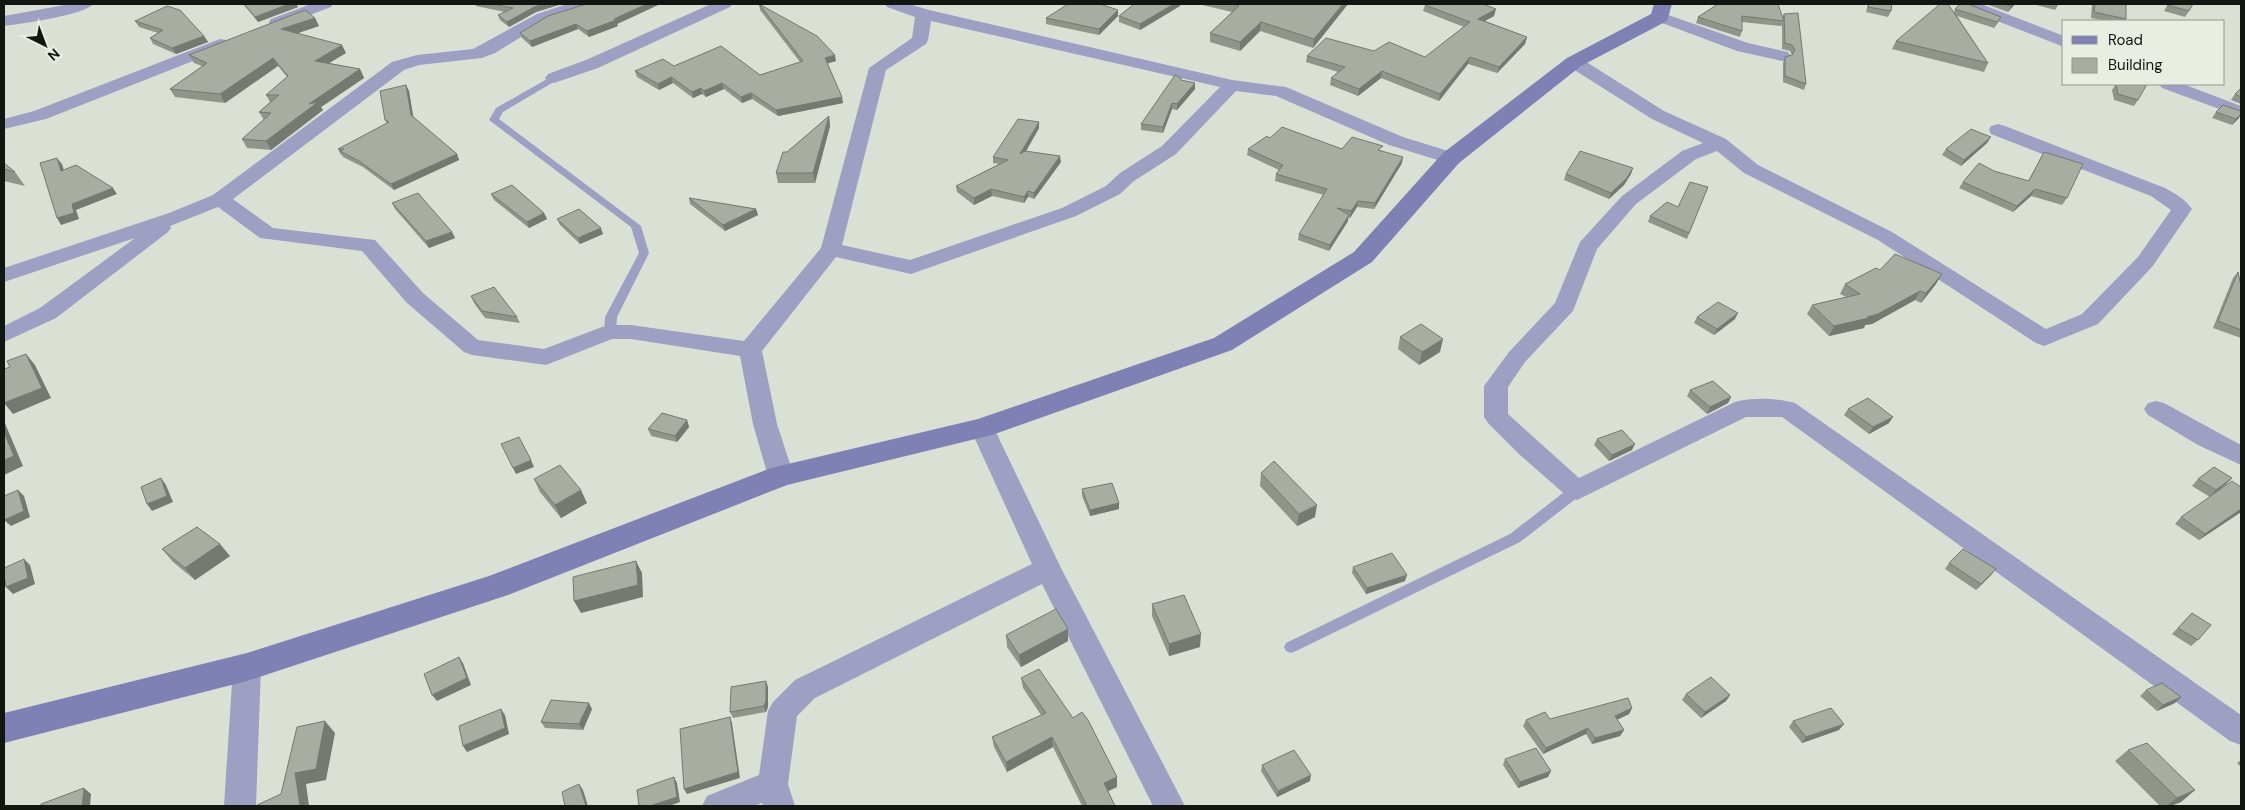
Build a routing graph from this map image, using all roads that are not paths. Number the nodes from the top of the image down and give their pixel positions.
1 (85, 4) edge
2 (325, 4) edge
3 (583, 4) edge
4 (724, 4) edge
5 (893, 4) edge
6 (1967, 4) edge
7 (1661, 10) edge
8 (924, 14) junction
9 (4, 21) edge
10 (260, 29) edge
11 (232, 40) edge
12 (2062, 41) edge
13 (1782, 56) dead end
14 (1574, 62) junction
15 (554, 78) joint
16 (1232, 85) junction
17 (2171, 85) edge
18 (2241, 112) edge
19 (4, 124) edge
20 (1998, 130) dead end
21 (1719, 143) junction
22 (1451, 158) junction
23 (220, 199) junction
24 (176, 217) junction
25 (831, 249) junction
26 (4, 275) edge
27 (610, 332) junction
28 (4, 335) edge
29 (750, 350) junction
30 (2156, 409) dead end
31 (982, 428) junction
32 (2241, 456) edge
33 (781, 476) junction
34 (1577, 490) junction
35 (1048, 569) junction
36 (1291, 647) dead end
37 (247, 667) junction
38 (4, 728) edge
39 (2241, 732) edge
40 (776, 795) edge
41 (240, 806) edge
42 (718, 806) edge
43 (1169, 806) edge

1 - 9 street
2 - 10 street
3 - 23 street
4 - 15 street
5 - 8 street
6 - 12 street
7 - 13 street
7 - 14 street
8 - 16 street
8 - 25 street
11 - 19 street
14 - 21 street
14 - 22 street
15 - 27 lane
16 - 22 street
16 - 25 street
17 - 18 street
20 - 21 street
21 - 34 street
22 - 31 street
23 - 24 street
23 - 27 street
24 - 26 street
24 - 28 street
25 - 29 street
27 - 29 street
29 - 33 street
30 - 32 street
31 - 33 street
31 - 35 street
33 - 37 street
34 - 36 lane
34 - 39 street
35 - 40 street
35 - 43 street
37 - 38 street
37 - 41 street
40 - 42 street

